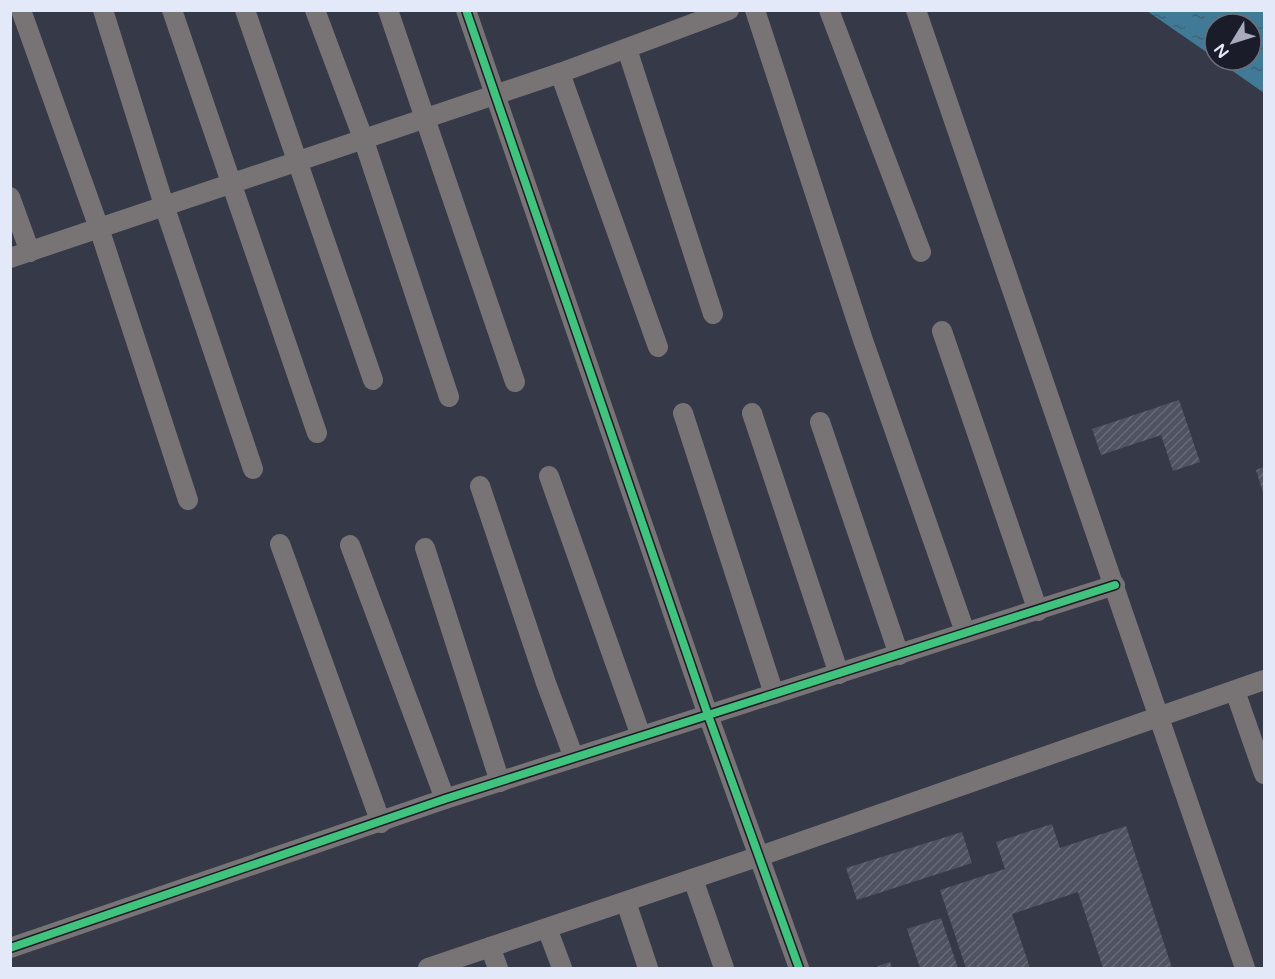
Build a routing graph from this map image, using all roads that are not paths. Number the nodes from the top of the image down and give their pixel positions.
1 (21, 10) edge
2 (103, 10) edge
3 (172, 10) edge
4 (244, 10) edge
5 (315, 10) edge
6 (388, 10) edge
7 (466, 10) edge
8 (729, 10) edge
9 (755, 10) edge
10 (829, 10) edge
11 (916, 10) edge
12 (627, 49) junction
13 (560, 73) junction
14 (495, 95) junction
15 (425, 119) junction
16 (363, 138) junction
17 (298, 160) junction
18 (232, 183) junction
19 (10, 197) edge
20 (164, 205) junction
21 (99, 228) junction
22 (30, 252) junction
23 (921, 252) dead end
24 (10, 258) edge
25 (713, 314) dead end
26 (942, 331) dead end
27 (658, 347) dead end
28 (373, 380) dead end
29 (515, 382) dead end
30 (449, 397) dead end
31 (683, 413) dead end
32 (752, 413) dead end
33 (820, 422) dead end
34 (317, 432) dead end
35 (254, 469) dead end
36 (549, 476) dead end
37 (480, 486) dead end
38 (188, 500) dead end
39 (280, 544) dead end
40 (350, 544) dead end
41 (425, 548) dead end
42 (1115, 585) junction
43 (1038, 611) junction
44 (965, 632) junction
45 (898, 655) junction
46 (839, 674) junction
47 (1264, 680) edge
48 (1235, 690) junction
49 (774, 694) junction
50 (708, 715) junction
51 (1158, 718) junction
52 (641, 736) junction
53 (574, 758) junction
54 (1264, 774) edge
55 (500, 782) junction
56 (445, 800) junction
57 (381, 823) junction
58 (760, 856) junction
59 (693, 879) junction
60 (626, 902) junction
61 (547, 928) junction
62 (10, 948) edge
63 (490, 948) junction
64 (430, 968) edge
65 (498, 969) edge
66 (562, 969) edge
67 (648, 969) edge
68 (724, 969) edge
69 (799, 969) edge
70 (1245, 969) edge

1 - 21 street
2 - 20 street
3 - 18 street
4 - 17 street
5 - 16 street
6 - 15 street
7 - 14 street
8 - 12 street
9 - 44 street
10 - 23 street
11 - 42 street
12 - 13 street
12 - 25 street
13 - 14 street
13 - 27 street
14 - 15 street
14 - 50 street
15 - 16 street
15 - 29 street
16 - 17 street
16 - 30 street
17 - 18 street
17 - 28 street
18 - 20 street
18 - 34 street
19 - 22 street
20 - 21 street
20 - 35 street
21 - 22 street
21 - 38 street
22 - 24 street
26 - 43 street
31 - 49 street
32 - 46 street
33 - 45 street
36 - 52 street
37 - 53 street
39 - 57 street
40 - 56 street
41 - 55 street
42 - 43 street
42 - 51 street
43 - 44 street
44 - 45 street
45 - 46 street
46 - 49 street
47 - 48 street
48 - 51 street
48 - 54 street
49 - 50 street
50 - 52 street
50 - 58 street
51 - 58 street
51 - 70 street
52 - 53 street
53 - 55 street
55 - 56 street
56 - 57 street
57 - 62 street
58 - 59 street
58 - 69 street
59 - 60 street
59 - 68 street
60 - 61 street
60 - 67 street
61 - 63 street
61 - 66 street
63 - 64 street
63 - 65 street

